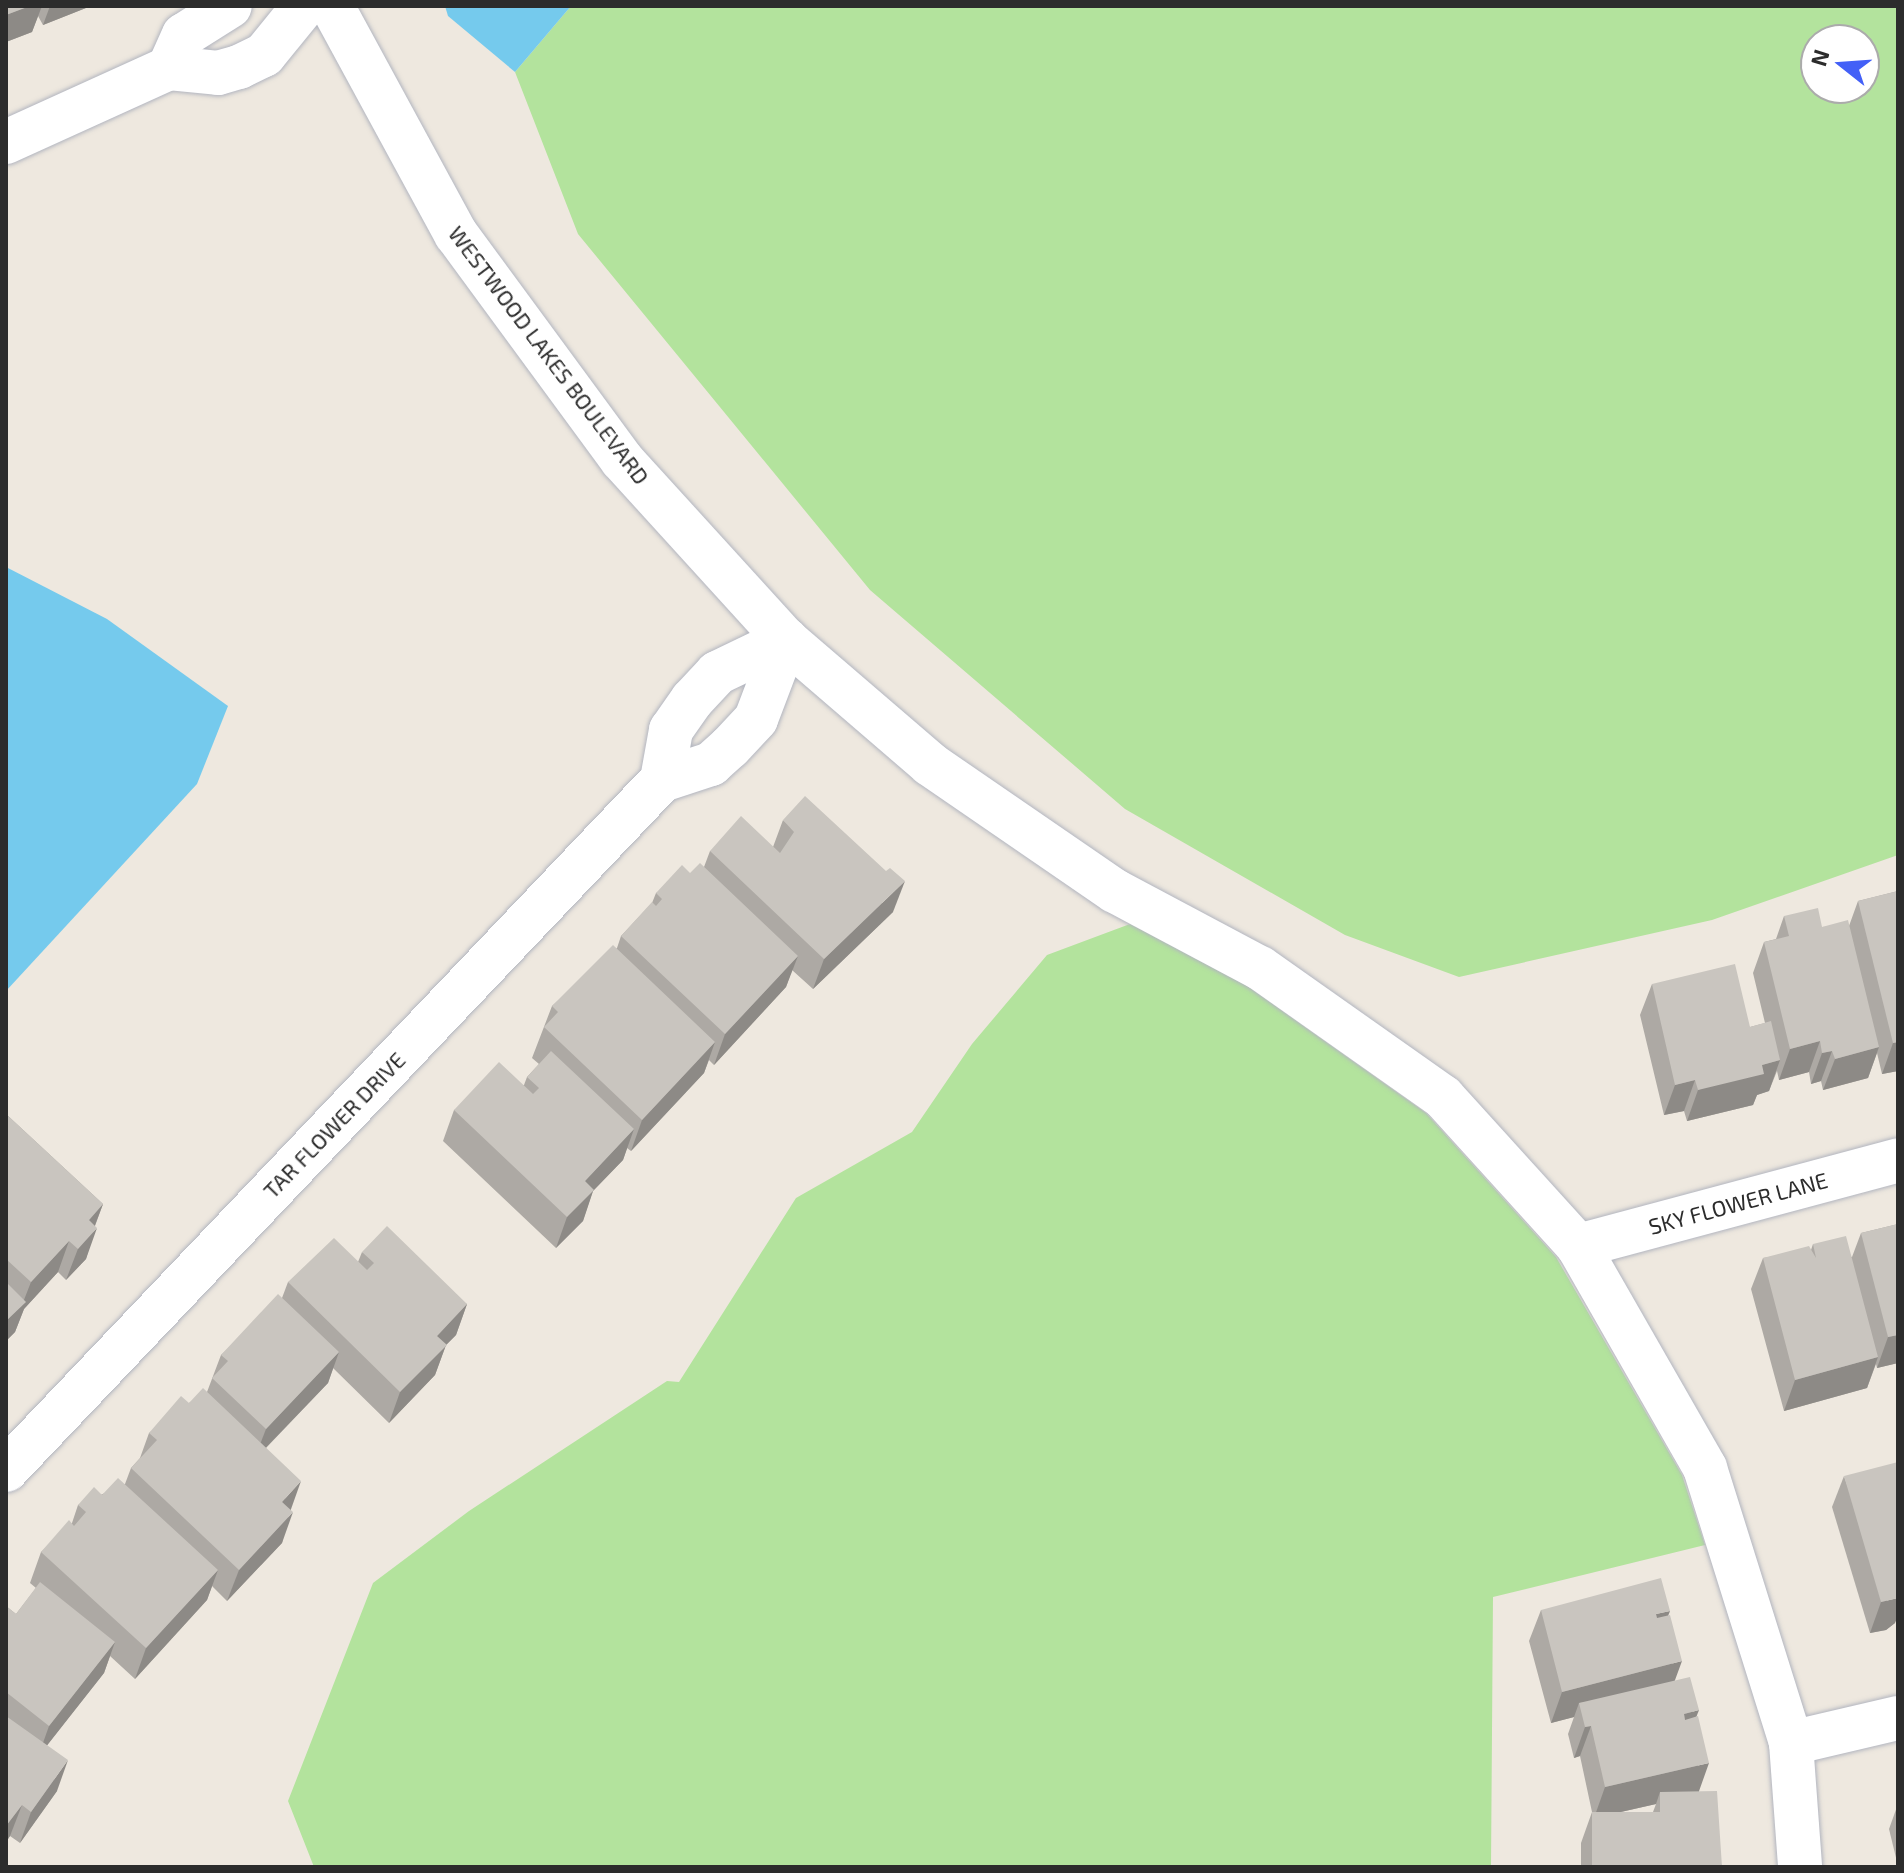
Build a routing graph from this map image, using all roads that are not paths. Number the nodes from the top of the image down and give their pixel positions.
1 (230, 6) edge
2 (304, 6) edge
3 (332, 6) edge
4 (169, 68) junction
5 (6, 142) edge
6 (786, 640) junction
7 (662, 780) junction
8 (1898, 1160) edge
9 (1578, 1246) junction
10 (6, 1470) edge
11 (1898, 1718) edge
12 (1791, 1743) junction
13 (1800, 1867) edge

1 - 4 street
2 - 4 street
3 - 6 street, WESTWOOD LAKES BOULEVARD
4 - 5 street
6 - 7 street, TAR FLOWER DRIVE
6 - 7 street
6 - 9 street, WESTWOOD LAKES BOULEVARD
7 - 10 street, TAR FLOWER DRIVE
8 - 9 street, SKY FLOWER LANE
9 - 12 street, WESTWOOD LAKES BOULEVARD
11 - 12 street
12 - 13 street, WESTWOOD LAKES BOULEVARD

